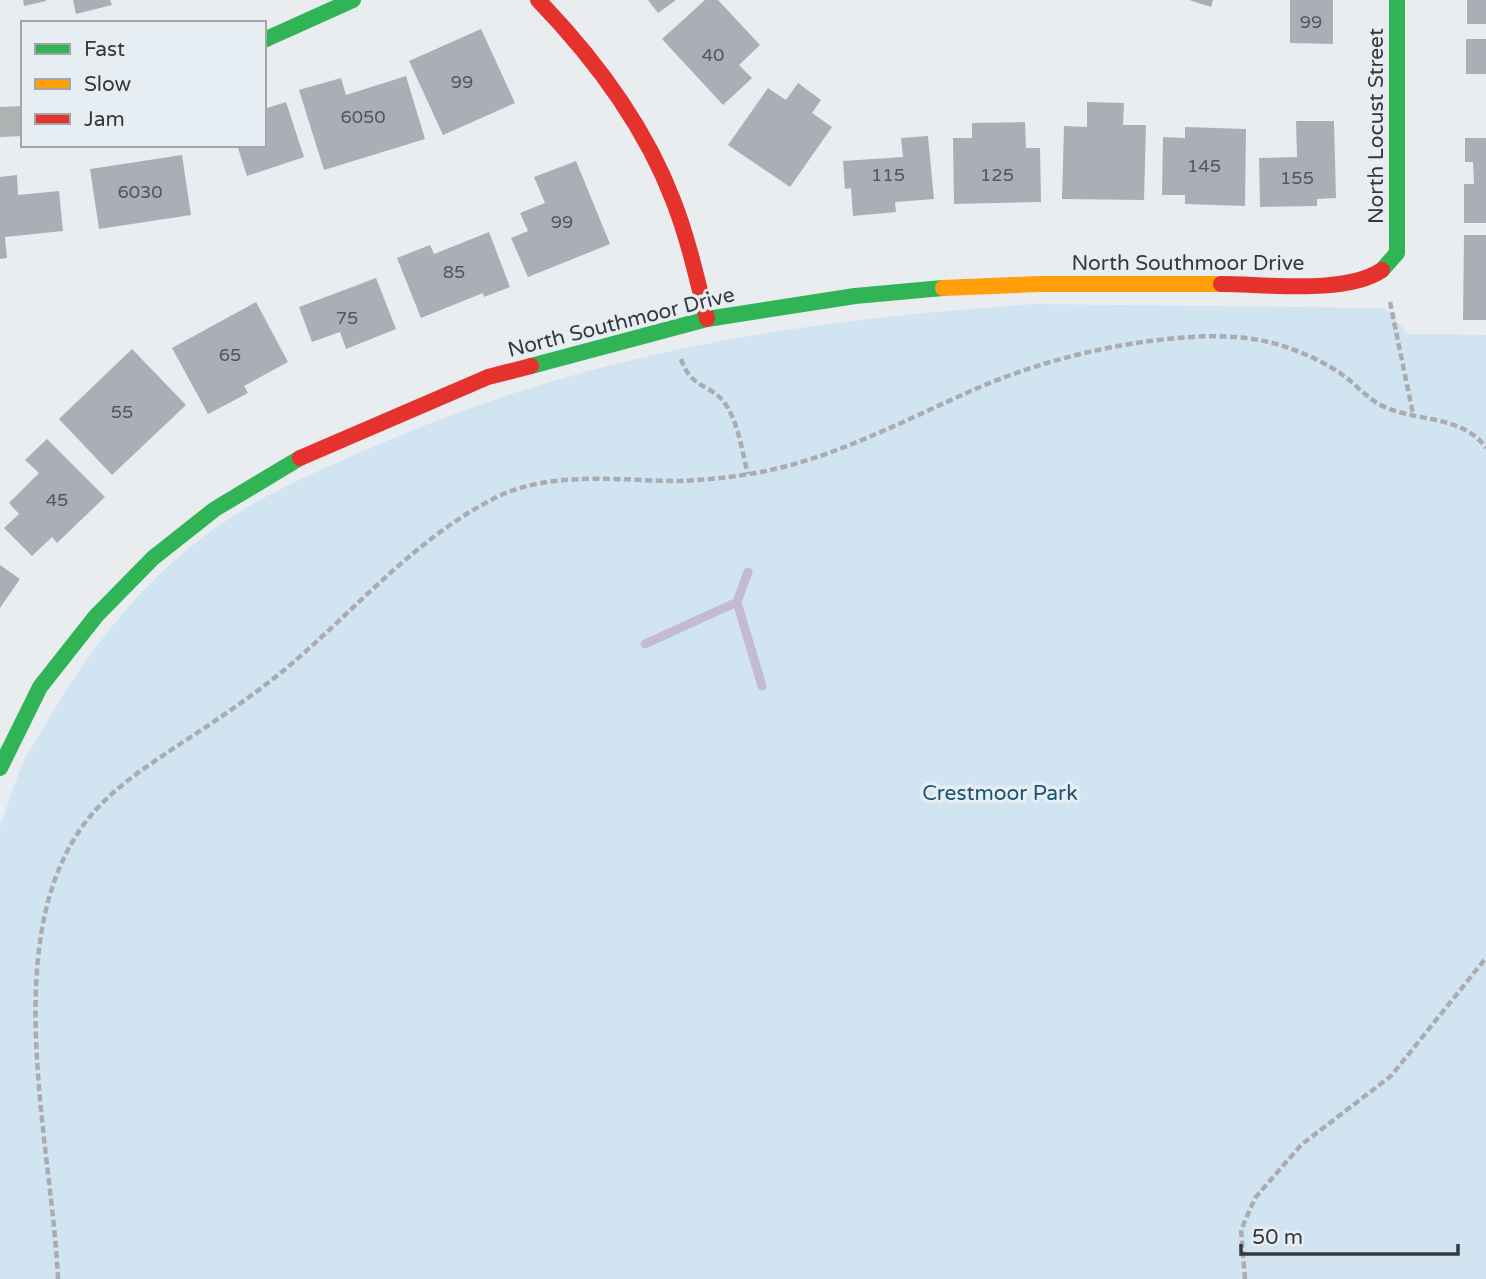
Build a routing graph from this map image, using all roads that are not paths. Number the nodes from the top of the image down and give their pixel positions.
1 (353, 0) edge
2 (538, 0) edge
3 (1397, 0) edge
4 (266, 39) edge
5 (21, 121) edge
6 (0, 122) edge
7 (1384, 270) joint
8 (707, 319) junction
9 (0, 768) edge

1 - 4 street
2 - 8 street
3 - 7 street, North Locust Street
5 - 6 street
7 - 8 street, North Southmoor Drive
8 - 9 street, North Southmoor Drive

